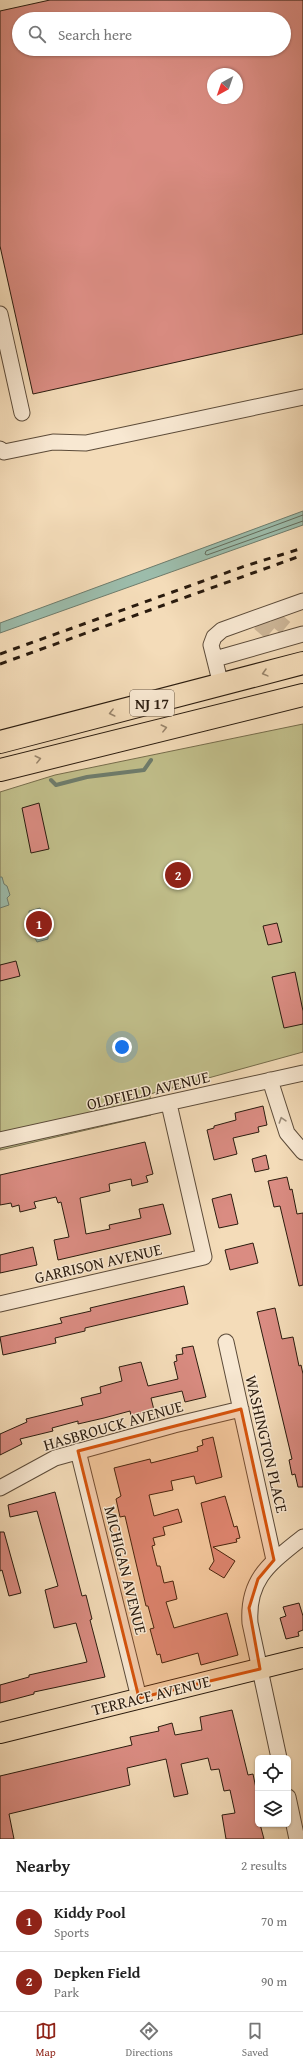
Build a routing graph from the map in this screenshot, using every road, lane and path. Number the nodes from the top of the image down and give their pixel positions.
1 (0, 314) edge
2 (303, 397) edge
3 (22, 414) dead end
4 (0, 449) edge
5 (301, 605) edge
6 (288, 635) edge
7 (215, 659) junction
8 (303, 663) edge
9 (221, 685) junction
10 (303, 695) edge
11 (0, 742) edge
12 (0, 770) edge
13 (303, 1073) edge
14 (270, 1080) junction
15 (170, 1104) junction
16 (0, 1140) edge
17 (303, 1152) edge
18 (0, 1304) edge
19 (226, 1342) dead end
20 (241, 1409) junction
21 (78, 1451) junction
22 (0, 1488) edge
23 (303, 1537) edge
24 (274, 1560) junction
25 (303, 1658) edge
26 (260, 1668) junction
27 (139, 1698) junction
28 (0, 1733) edge
29 (278, 1755) edge
30 (291, 1811) edge
31 (297, 1839) edge

1 - 3 street
2 - 4 street
5 - 7 street
6 - 7 street
7 - 9 street
8 -> 9 highway, NJ 17
9 -> 11 highway, NJ 17
12 -> 10 highway, NJ 17
13 - 14 street, OLDFIELD AVENUE
14 - 15 street, OLDFIELD AVENUE
17 -> 14 street
15 - 16 street, OLDFIELD AVENUE
15 - 18 street, GARRISON AVENUE
19 - 20 street, WASHINGTON PLACE
20 - 21 street, HASBROUCK AVENUE
20 - 24 street, WASHINGTON PLACE
21 - 22 street, HASBROUCK AVENUE
21 - 27 street, MICHIGAN AVENUE
23 - 24 street
24 - 26 street
25 - 26 main road, TERRACE AVENUE
26 - 27 main road, TERRACE AVENUE
26 - 29 street
27 - 28 main road, TERRACE AVENUE
30 - 31 street

